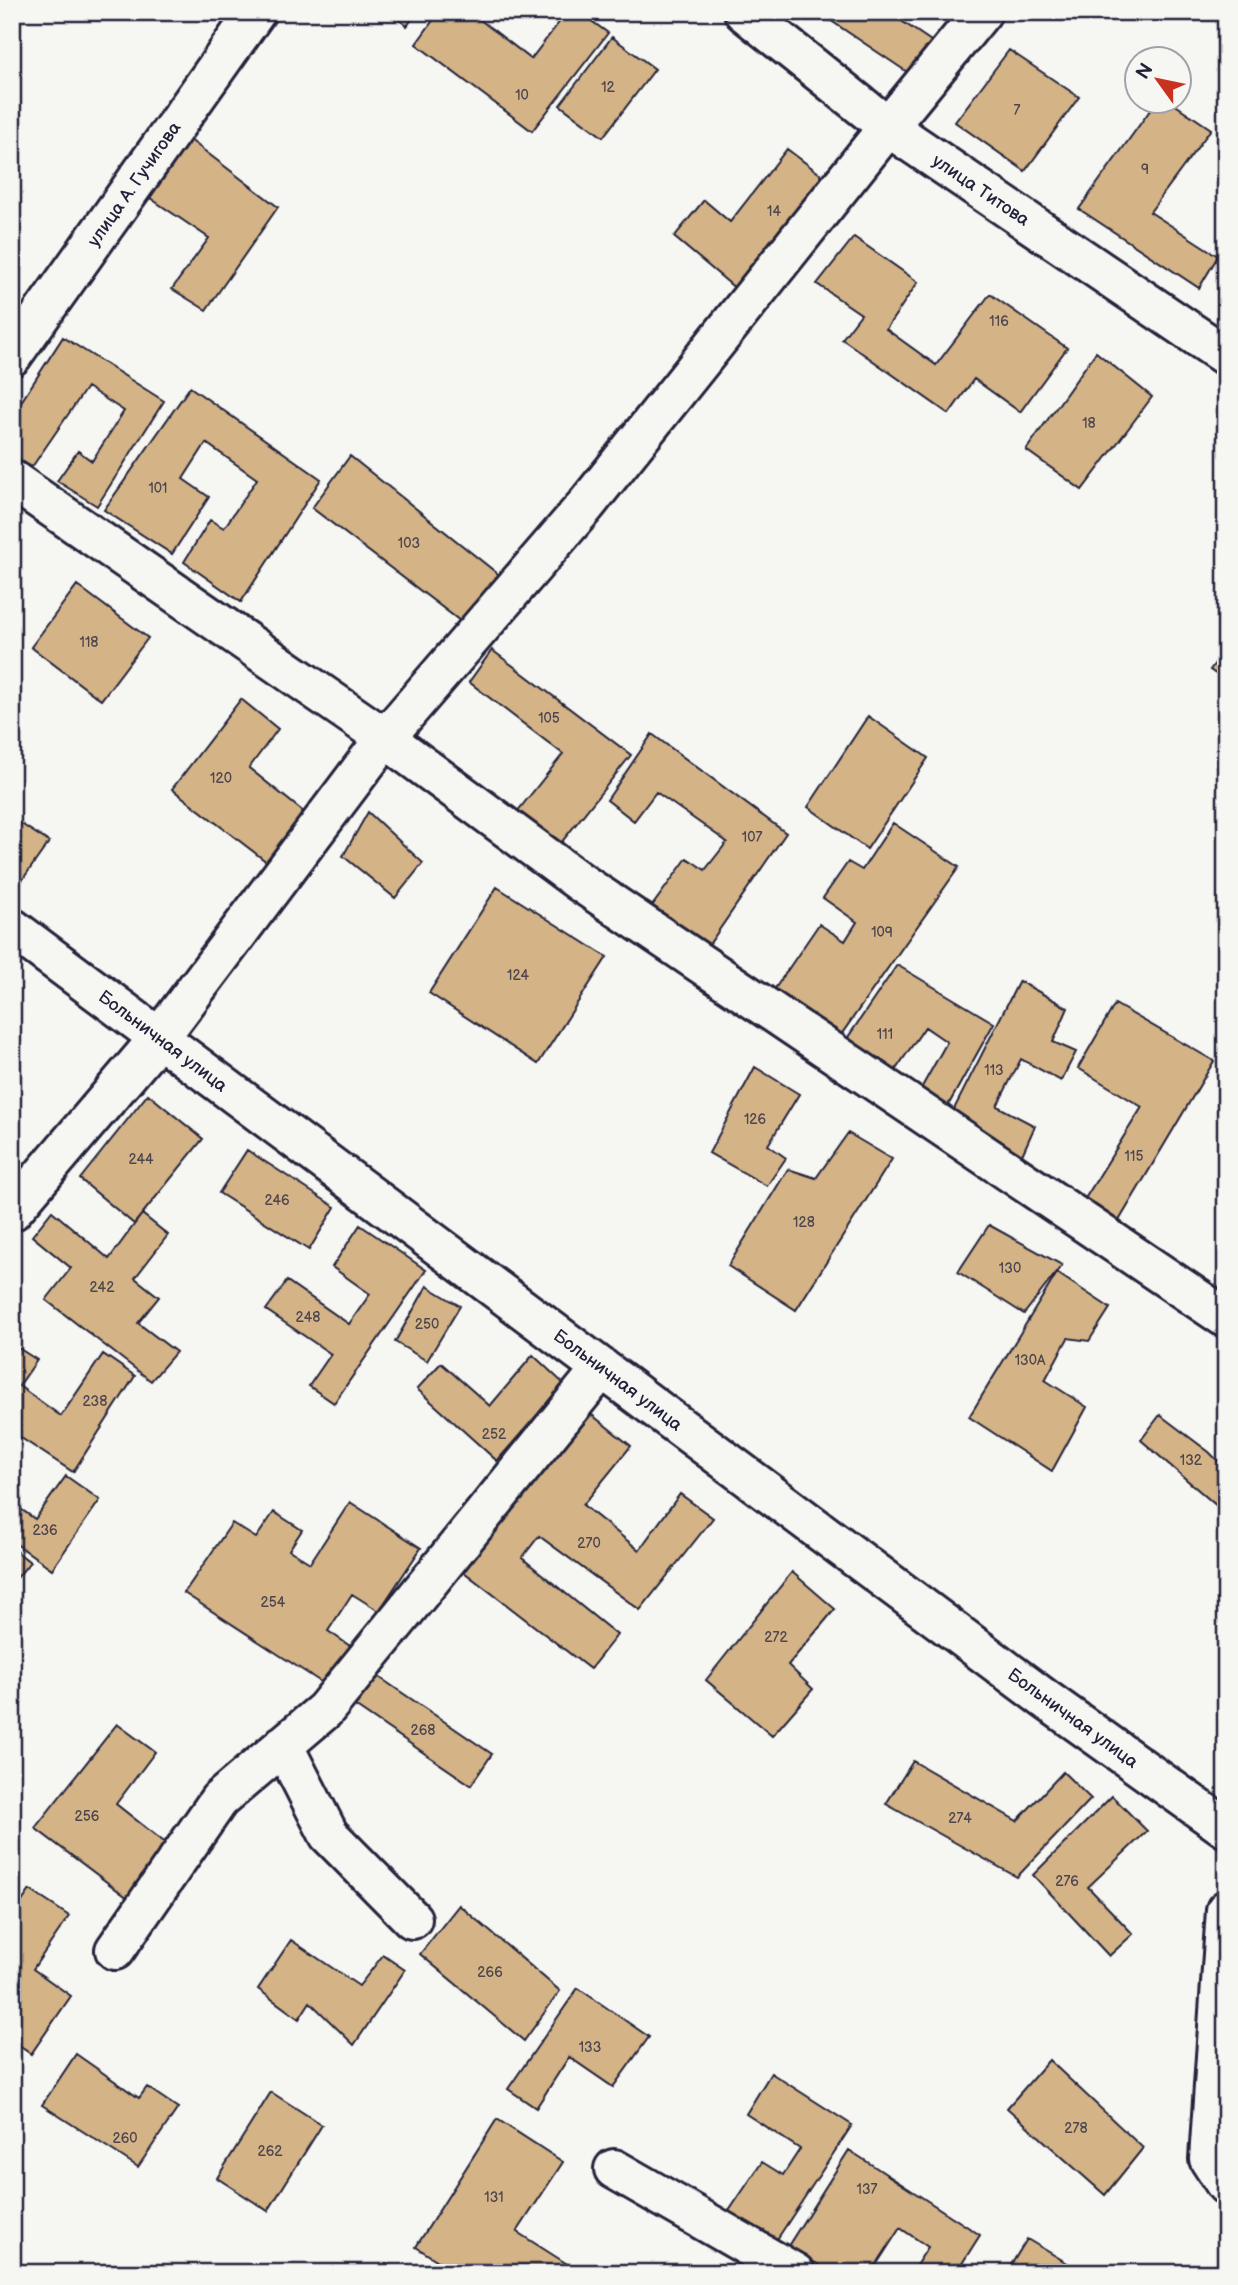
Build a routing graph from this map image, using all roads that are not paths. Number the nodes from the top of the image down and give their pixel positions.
1 (256, 12) edge
2 (744, 12) edge
3 (982, 12) edge
4 (888, 127) junction
5 (12, 356) edge
6 (1226, 356) edge
7 (12, 480) edge
8 (385, 738) junction
9 (12, 929) edge
10 (159, 1038) junction
11 (12, 1211) edge
12 (1226, 1318) edge
13 (602, 1368) junction
14 (283, 1745) junction
15 (1226, 1828) edge
16 (1226, 1910) edge
17 (412, 1919) dead end
18 (115, 1950) dead end
19 (614, 2169) dead end
20 (1226, 2185) edge
21 (795, 2273) edge

1 - 5 street, улица А. Гучигова
2 - 4 street, улица Титова
3 - 4 street
4 - 6 street, улица Титова
4 - 8 street
7 - 8 street
8 - 10 street
8 - 12 street
9 - 10 street, Больничная улица
10 - 11 street
10 - 13 street, Больничная улица
13 - 14 street
13 - 15 street, Больничная улица
14 - 17 street
14 - 18 street
16 - 20 street
19 - 21 street

